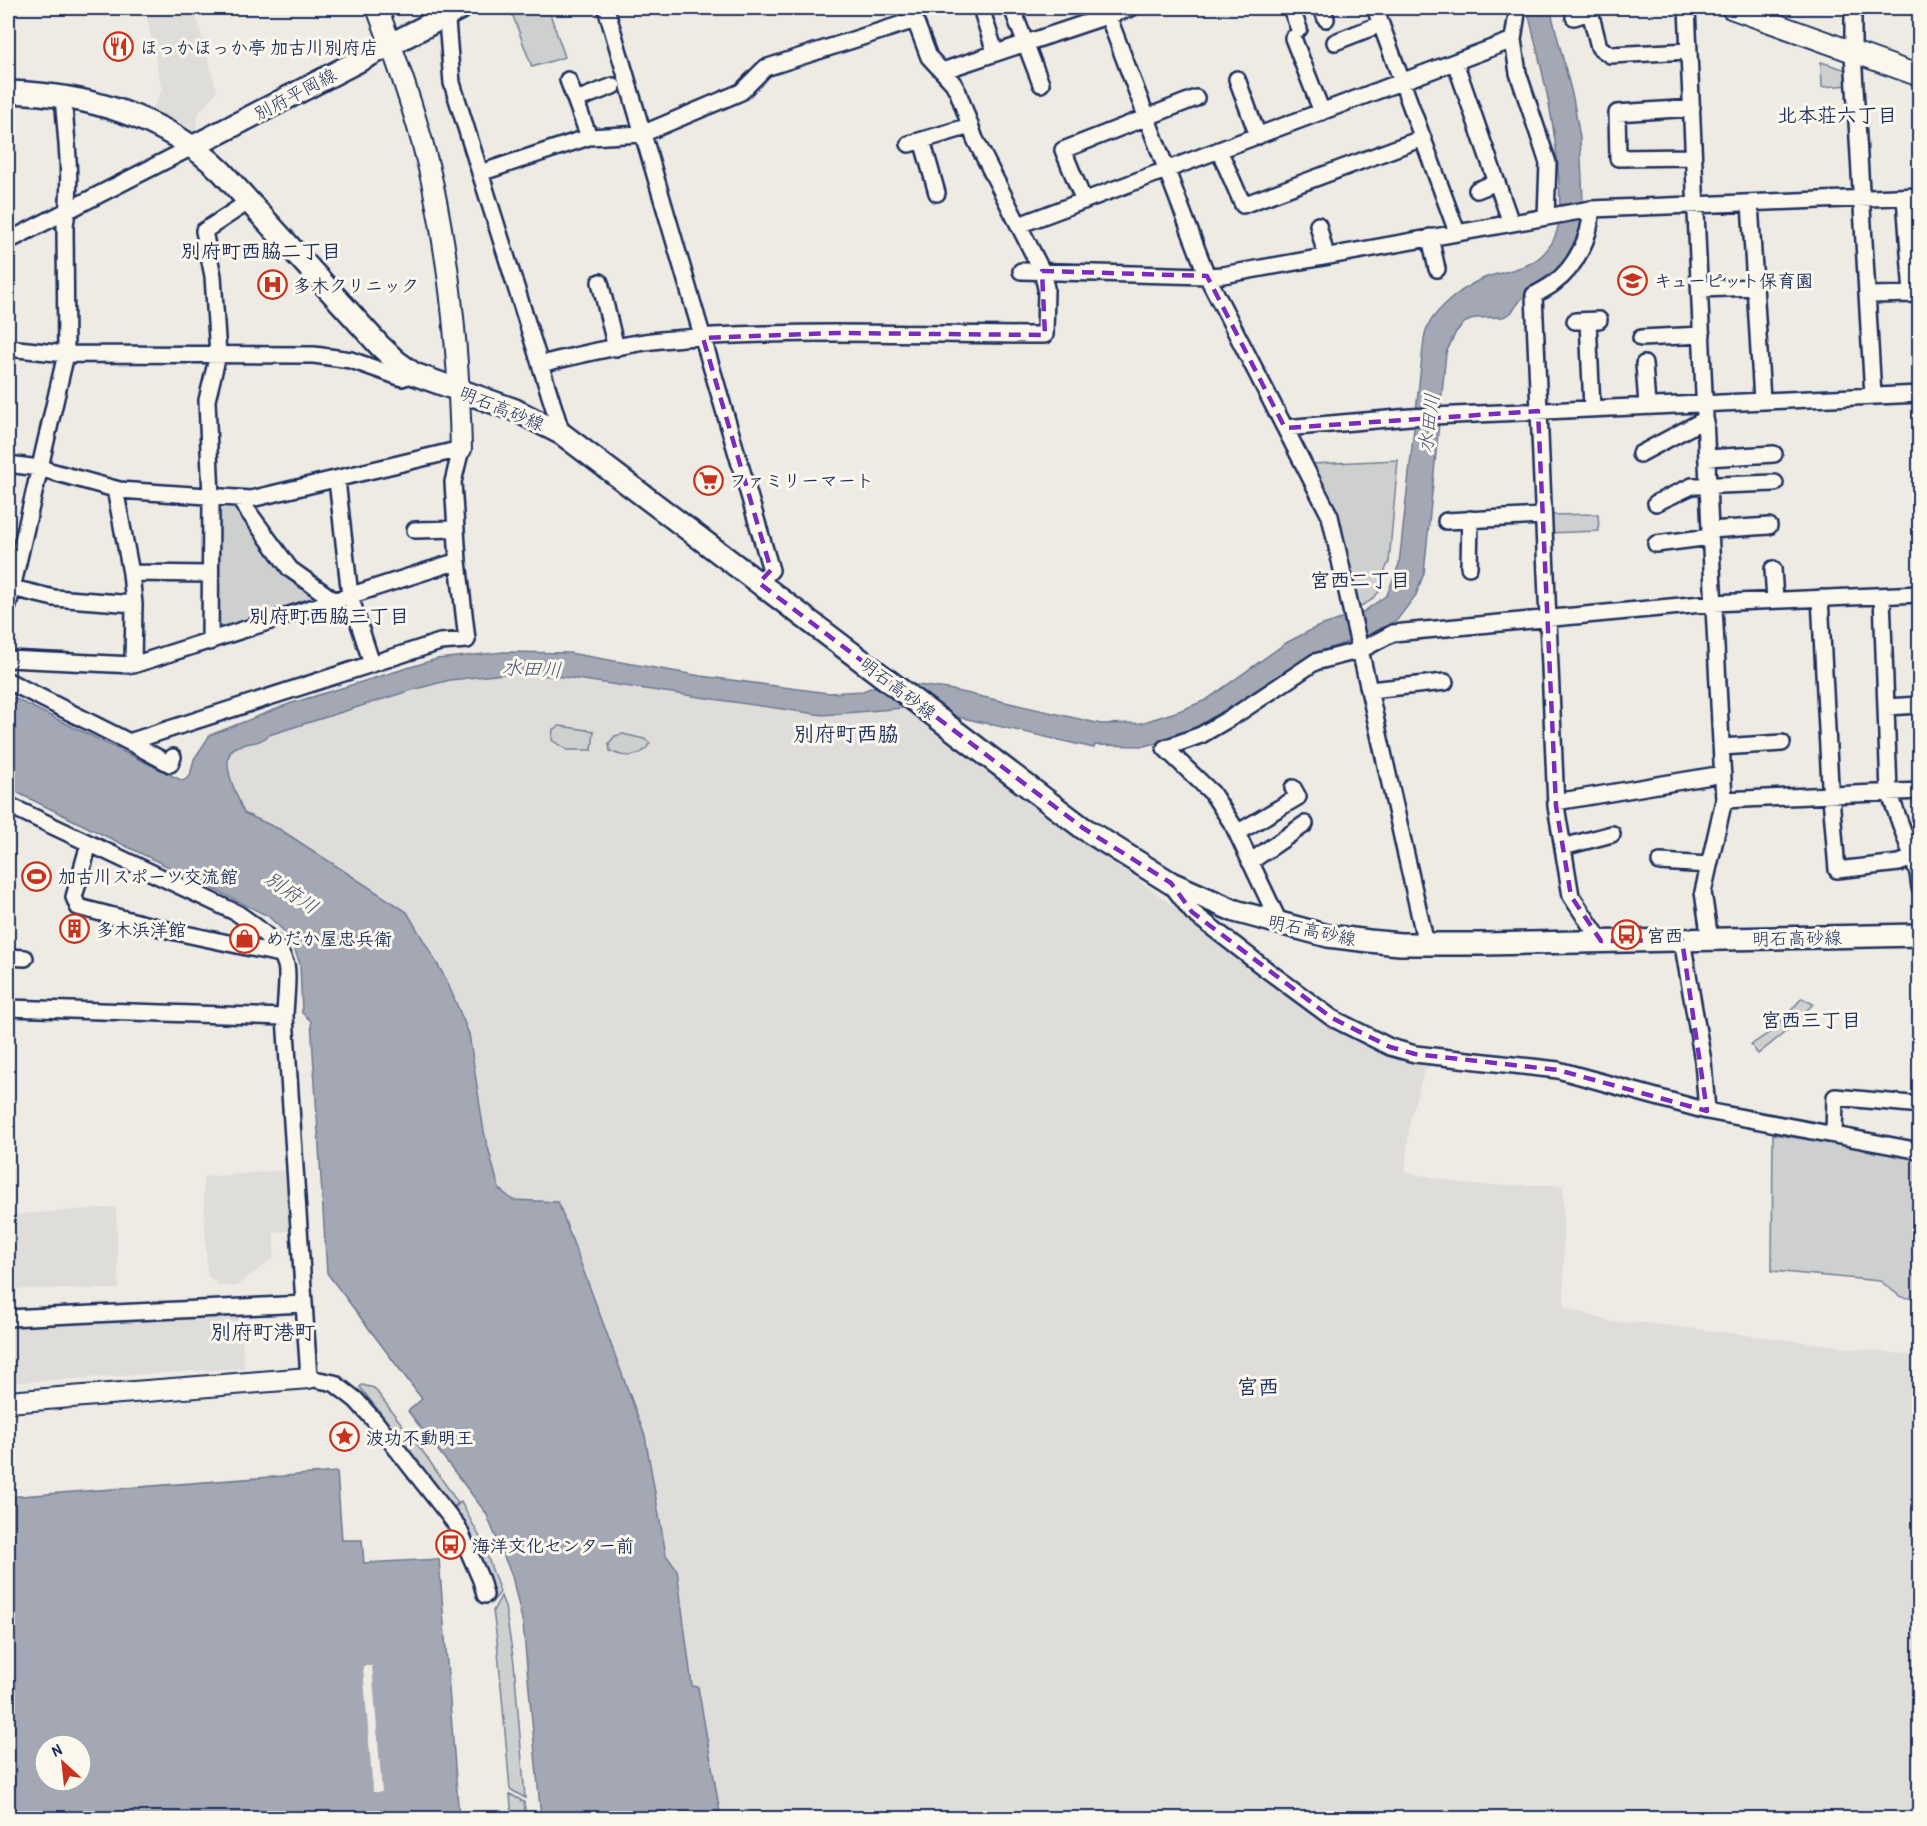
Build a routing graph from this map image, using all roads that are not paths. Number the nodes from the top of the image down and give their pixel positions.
1 (377, 8) edge
2 (606, 8) edge
3 (981, 8) edge
4 (1012, 8) edge
5 (1131, 8) edge
6 (1291, 8) edge
7 (1375, 8) edge
8 (1516, 8) edge
9 (1687, 8) edge
10 (1853, 8) edge
11 (1740, 9) edge
12 (452, 10) edge
13 (1589, 10) edge
14 (1107, 12) edge
15 (914, 14) edge
16 (1574, 17) dead end
17 (1381, 24) junction
18 (1513, 40) junction
19 (1335, 42) dead end
20 (1026, 43) junction
21 (391, 44) junction
22 (1689, 51) junction
23 (995, 52) junction
24 (1853, 53) junction
25 (1455, 62) junction
26 (942, 71) junction
27 (1920, 76) edge
28 (1237, 79) dead end
29 (568, 80) dead end
30 (1402, 82) junction
31 (1041, 84) dead end
32 (613, 86) dead end
33 (8, 92) edge
34 (63, 96) junction
35 (1196, 98) dead end
36 (576, 100) junction
37 (1692, 108) junction
38 (1322, 112) junction
39 (1146, 118) junction
40 (970, 126) junction
41 (642, 134) junction
42 (1258, 136) junction
43 (589, 137) junction
44 (1423, 138) junction
45 (192, 147) junction
46 (1219, 150) junction
47 (1694, 157) junction
48 (1166, 170) junction
49 (480, 172) junction
50 (1497, 182) junction
51 (1477, 190) dead end
52 (937, 193) dead end
53 (1912, 196) edge
54 (1863, 199) junction
55 (1084, 201) junction
56 (248, 202) junction
57 (1750, 203) junction
58 (1696, 205) junction
59 (1591, 209) junction
60 (68, 211) junction
61 (1546, 216) junction
62 (1511, 223) junction
63 (1019, 225) junction
64 (1318, 225) dead end
65 (1456, 232) junction
66 (1430, 237) junction
67 (8, 241) edge
68 (1326, 256) junction
69 (1437, 269) dead end
70 (1021, 271) dead end
71 (1042, 271) junction
72 (1207, 276) junction
73 (600, 282) dead end
74 (1755, 287) junction
75 (1700, 289) junction
76 (1916, 294) edge
77 (1868, 295) junction
78 (1587, 321) dead end
79 (1702, 335) junction
80 (703, 338) junction
81 (1641, 338) dead end
82 (8, 348) edge
83 (616, 348) junction
84 (66, 354) junction
85 (218, 354) junction
86 (540, 364) junction
87 (1644, 364) dead end
88 (414, 374) junction
89 (459, 390) junction
90 (1920, 394) edge
91 (1873, 396) junction
92 (1762, 400) junction
93 (1705, 403) junction
94 (1647, 405) junction
95 (1592, 408) junction
96 (1538, 411) junction
97 (1706, 422) junction
98 (1285, 428) junction
99 (562, 434) junction
100 (461, 449) junction
101 (1640, 454) dead end
102 (1773, 454) dead end
103 (1707, 458) junction
104 (8, 464) edge
105 (39, 468) junction
106 (337, 480) junction
107 (1775, 483) dead end
108 (1708, 486) junction
109 (115, 489) junction
110 (211, 498) junction
111 (239, 499) junction
112 (1656, 503) dead end
113 (1542, 516) junction
114 (1470, 519) junction
115 (1446, 521) dead end
116 (1769, 526) dead end
117 (456, 529) junction
118 (415, 530) dead end
119 (1710, 534) junction
120 (1656, 544) dead end
121 (458, 561) junction
122 (11, 567) edge
123 (1469, 567) dead end
124 (1773, 568) dead end
125 (131, 573) junction
126 (209, 574) junction
127 (759, 583) junction
128 (12, 588) junction
129 (1920, 594) edge
130 (1882, 596) junction
131 (342, 598) junction
132 (1820, 598) junction
133 (1775, 600) junction
134 (1713, 603) junction
135 (134, 604) junction
136 (8, 606) edge
137 (1547, 618) junction
138 (210, 642) junction
139 (1361, 650) junction
140 (8, 659) edge
141 (372, 664) junction
142 (133, 665) junction
143 (8, 681) edge
144 (1445, 682) dead end
145 (1370, 690) junction
146 (1920, 705) edge
147 (1886, 708) junction
148 (129, 742) junction
149 (1782, 743) dead end
150 (1722, 747) junction
151 (173, 757) dead end
152 (1723, 774) junction
153 (1920, 791) edge
154 (1889, 792) junction
155 (1832, 795) junction
156 (1287, 797) dead end
157 (1725, 800) junction
158 (1556, 802) junction
159 (8, 806) edge
160 (1305, 824) dead end
161 (1237, 833) junction
162 (1612, 834) dead end
163 (89, 844) junction
164 (1563, 847) junction
165 (1913, 858) junction
166 (1250, 862) junction
167 (1660, 862) dead end
168 (1709, 866) junction
169 (1171, 883) junction
170 (1920, 888) edge
171 (1280, 924) junction
172 (1920, 935) edge
173 (1682, 940) junction
174 (1710, 940) junction
175 (1601, 941) junction
176 (1426, 945) junction
177 (280, 954) junction
178 (8, 957) edge
179 (25, 958) dead end
180 (8, 1008) edge
181 (285, 1017) junction
182 (1911, 1104) dead end
183 (1707, 1111) junction
184 (1834, 1135) junction
185 (1920, 1151) edge
186 (304, 1304) junction
187 (8, 1318) edge
188 (309, 1378) junction
189 (8, 1402) edge
190 (485, 1595) dead end

1 - 21 street
2 - 41 street
3 - 23 street
4 - 20 street
5 - 14 street
6 - 38 street
7 - 17 street
8 - 18 street
9 - 22 street
10 - 24 street
11 - 24 street
12 - 21 main road, 別府平岡線
12 - 49 street
13 - 16 street
13 - 22 street
14 - 20 street
14 - 39 street
15 - 26 street
15 - 41 street
17 - 19 street
17 - 30 street
18 - 25 street
18 - 61 street
20 - 23 street
20 - 31 street
21 - 45 main road, 別府平岡線
21 - 89 street
22 - 37 street
23 - 26 street
24 - 27 street
24 - 54 street
25 - 30 street
25 - 50 street
26 - 40 street
28 - 42 street
29 - 36 street
30 - 38 street
30 - 44 street
32 - 36 street
33 - 34 main road, 明石高砂線
34 - 45 main road, 明石高砂線
34 - 60 street
35 - 39 street
36 - 43 street
37 - 47 street
37 - 47 street
38 - 42 street
39 - 48 street
39 - 55 street
40 - 52 street
40 - 63 street
41 - 43 street
41 - 80 street
42 - 46 street
43 - 49 street
44 - 46 street
44 - 65 street
45 - 56 main road, 明石高砂線
45 - 60 street
46 - 48 street
47 - 58 street
48 - 55 street
48 - 72 street
49 - 86 street
50 - 51 street
50 - 62 street
53 - 54 street
53 - 76 street
54 - 57 street
54 - 77 street
55 - 63 street
56 - 85 street
56 - 88 main road, 明石高砂線
57 - 58 street
57 - 74 street
58 - 59 street
58 - 75 street
59 - 61 street
59 - 96 street
60 - 67 street
60 - 84 street
61 - 62 street
62 - 65 street
63 - 71 street
64 - 68 street
65 - 66 street
66 - 68 street
66 - 69 street
68 - 72 street
70 - 71 street
71 - 72 street
71 - 80 street
72 - 98 street
73 - 83 street
74 - 75 street
74 - 92 street
75 - 79 street
76 - 77 street
77 - 91 street
78 - 95 street
79 - 81 street
79 - 93 street
80 - 83 street
80 - 127 street
82 - 84 street
83 - 86 street
84 - 85 street
84 - 105 street
85 - 88 street
85 - 110 street
86 - 99 street
87 - 94 street
88 - 89 main road, 明石高砂線
89 - 99 main road, 明石高砂線
89 - 100 street
90 - 91 street
91 - 92 street
92 - 93 street
93 - 94 street
93 - 97 street
94 - 95 street
95 - 96 street
96 - 98 street
96 - 113 street
97 - 101 street
97 - 103 street
98 - 139 street
99 - 127 main road, 明石高砂線
100 - 106 street
100 - 117 street
102 - 103 street
103 - 108 street
104 - 105 street
105 - 109 street
105 - 122 street
106 - 111 street
106 - 131 street
107 - 108 street
108 - 112 street
108 - 119 street
109 - 110 street
109 - 125 street
110 - 111 street
110 - 126 street
111 - 131 street
113 - 114 street
113 - 137 street
114 - 115 street
114 - 123 street
116 - 119 street
117 - 118 street
117 - 121 street
119 - 120 street
119 - 134 street
121 - 131 street
121 - 141 street
122 - 128 street
124 - 133 street
125 - 126 street
125 - 135 street
126 - 138 street
127 - 169 main road, 明石高砂線
128 - 135 street
128 - 136 street
129 - 130 street
130 - 132 street
130 - 147 street
131 - 138 street
131 - 141 street
132 - 133 street
132 - 155 street
133 - 134 street
134 - 137 street
134 - 150 street
135 - 142 street
137 - 139 street
137 - 158 street
138 - 142 street
139 - 145 street
139 - 161 street
140 - 142 street
141 - 148 street
143 - 148 street
144 - 145 street
145 - 176 street
146 - 147 street
147 - 154 street
148 - 151 street
149 - 150 street
150 - 152 street
152 - 157 street
152 - 158 street
153 - 154 street
154 - 155 street
154 - 165 street
155 - 157 street
155 - 165 street
156 - 161 street
157 - 168 street
158 - 164 street
159 - 163 street
160 - 166 street
161 - 166 street
162 - 164 street
163 - 177 street
163 - 177 street
164 - 175 street
165 - 170 street
166 - 171 street
167 - 168 street
168 - 174 street
169 - 171 main road, 明石高砂線
169 - 183 street
171 - 176 main road, 明石高砂線
172 - 174 main road, 明石高砂線
173 - 174 main road, 明石高砂線
173 - 175 main road, 明石高砂線
173 - 183 street
175 - 176 main road, 明石高砂線
177 - 181 street
178 - 179 street
180 - 181 street
181 - 186 street
182 - 184 street
183 - 184 street
184 - 185 street
186 - 187 street
186 - 188 street
188 - 189 street
188 - 190 street

